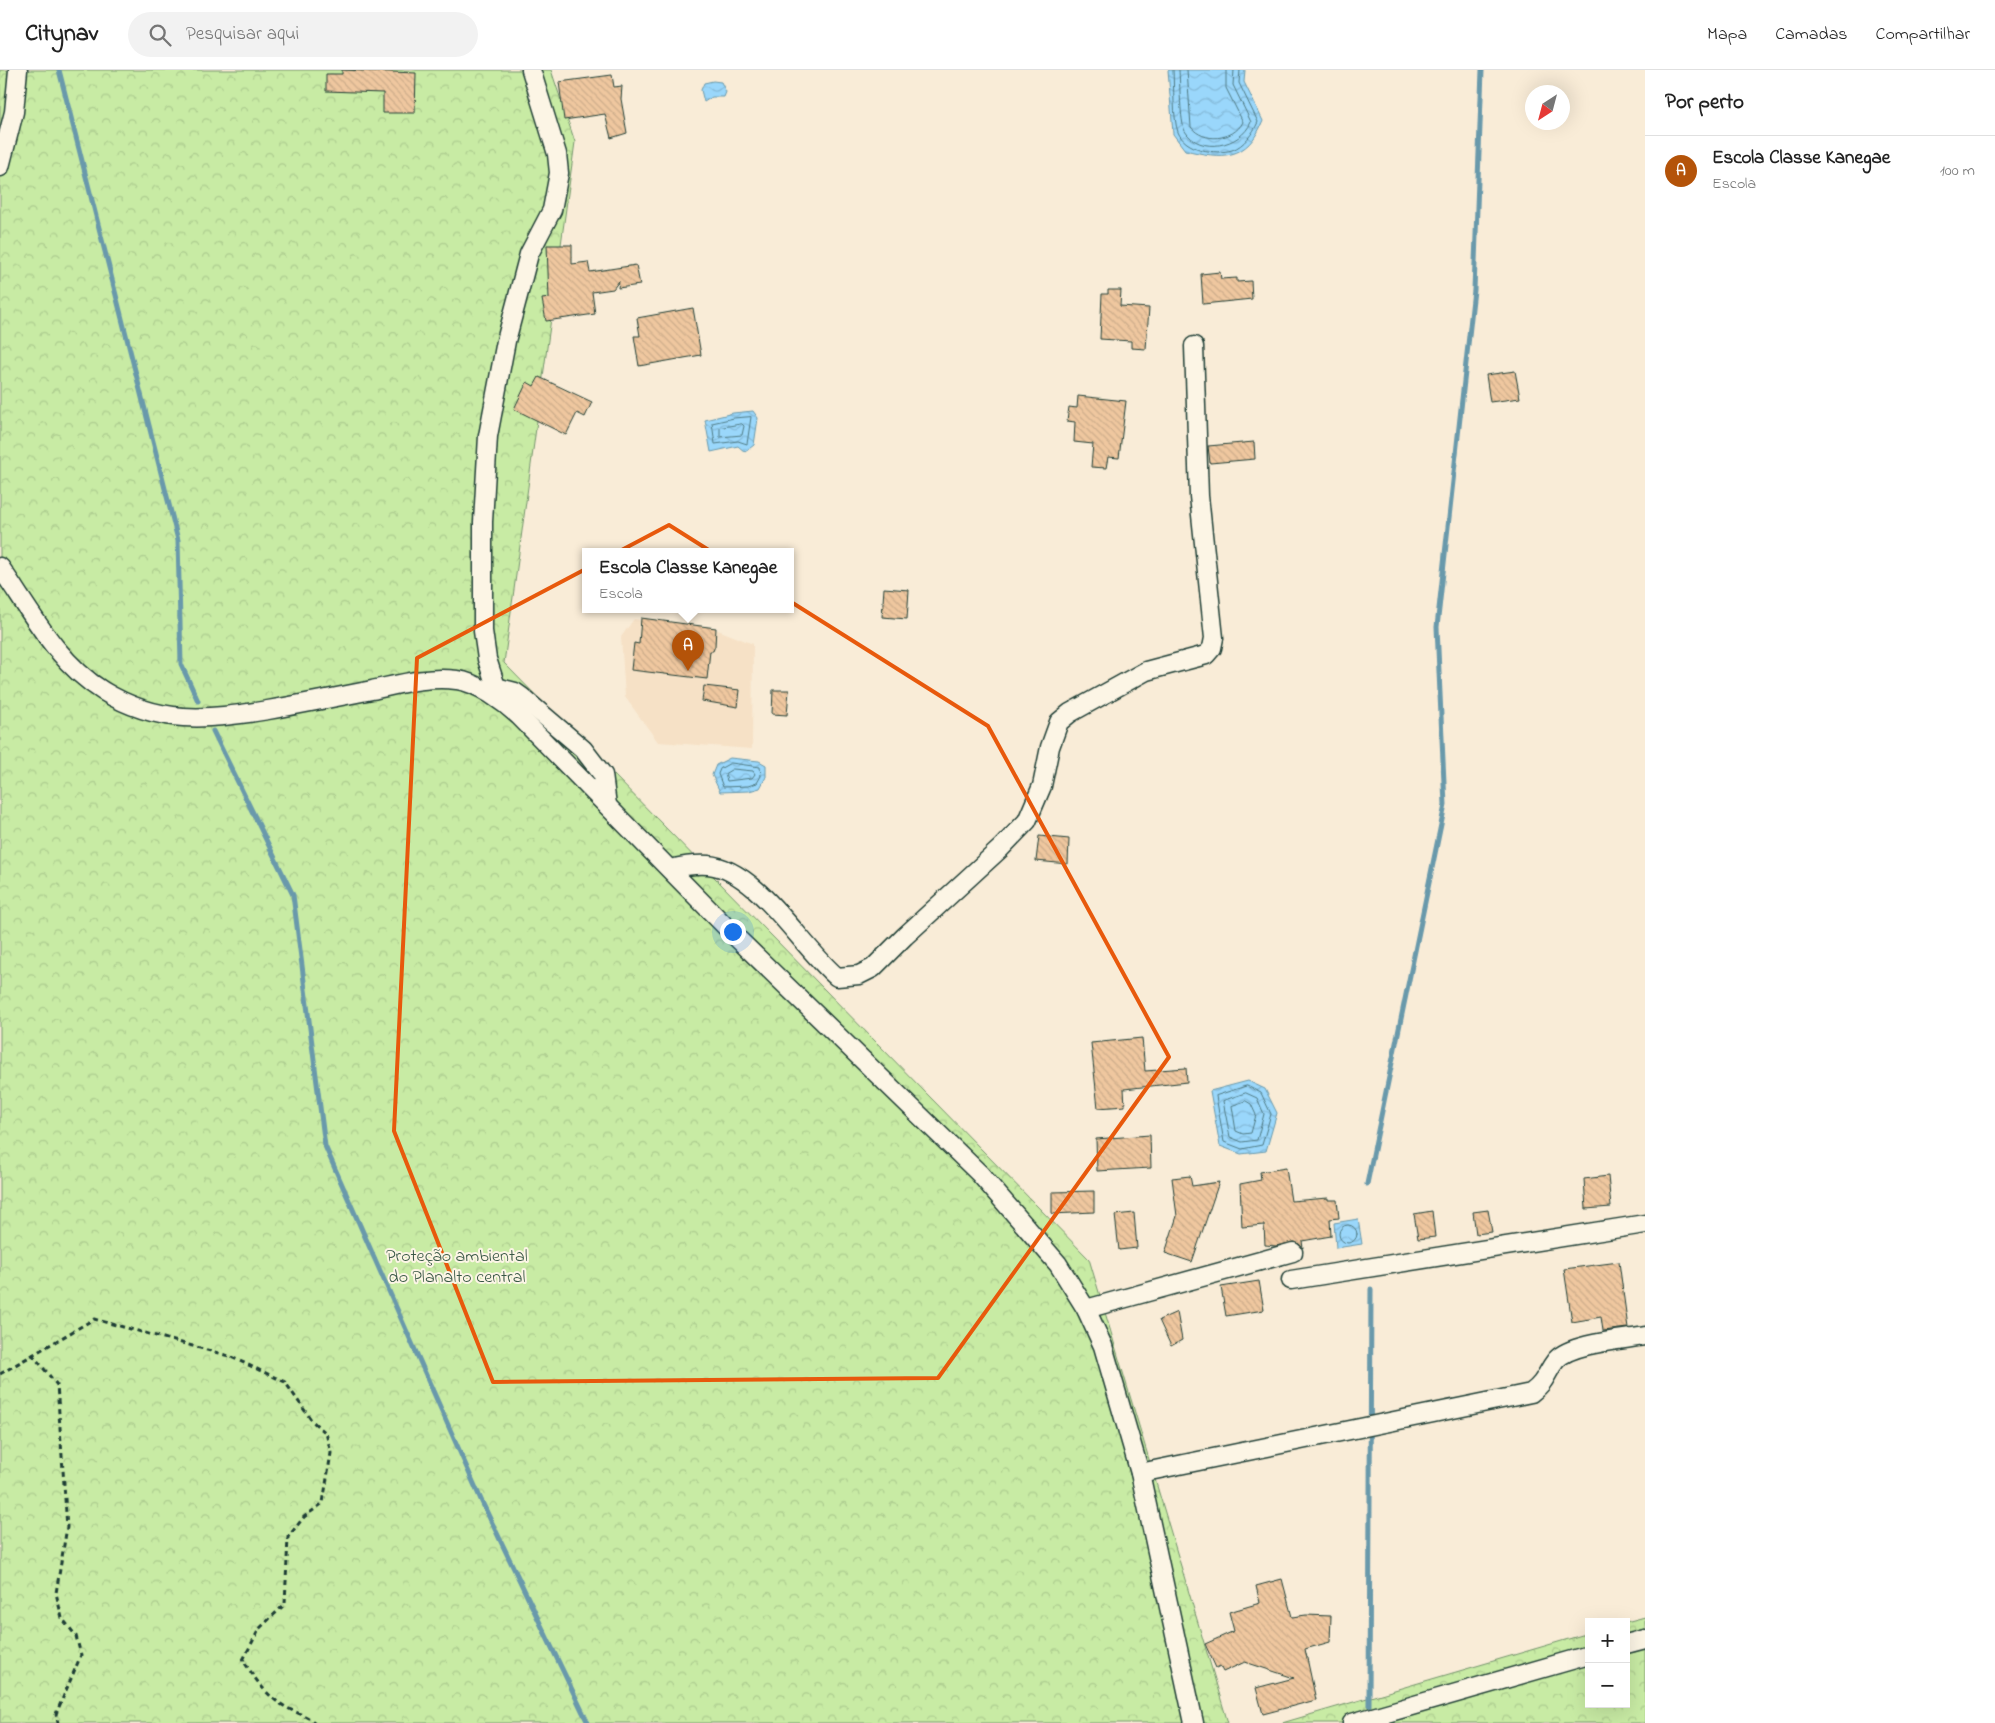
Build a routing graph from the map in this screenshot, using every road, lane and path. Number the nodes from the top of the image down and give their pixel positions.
1 (18, 70) edge
2 (531, 70) edge
3 (0, 167) edge
4 (1194, 346) dead end
5 (0, 567) edge
6 (498, 693) junction
7 (670, 869) junction
8 (1645, 1224) edge
9 (1293, 1252) dead end
10 (1291, 1280) dead end
11 (1086, 1309) junction
12 (1645, 1336) edge
13 (32, 1354) junction
14 (0, 1374) edge
15 (1140, 1473) junction
16 (1645, 1639) edge
17 (1630, 1643) edge
18 (1585, 1656) edge
19 (58, 1723) edge
20 (315, 1723) edge
21 (1194, 1723) edge
22 (1352, 1723) edge

1 - 3 street
2 - 6 street
4 - 7 street
5 - 6 street
6 - 7 street
7 - 11 street
8 - 10 street
9 - 11 street
11 - 15 street
12 - 15 street
13 - 14 path
13 - 19 path
13 - 20 path
15 - 21 street
16 - 17 street
18 - 22 street

